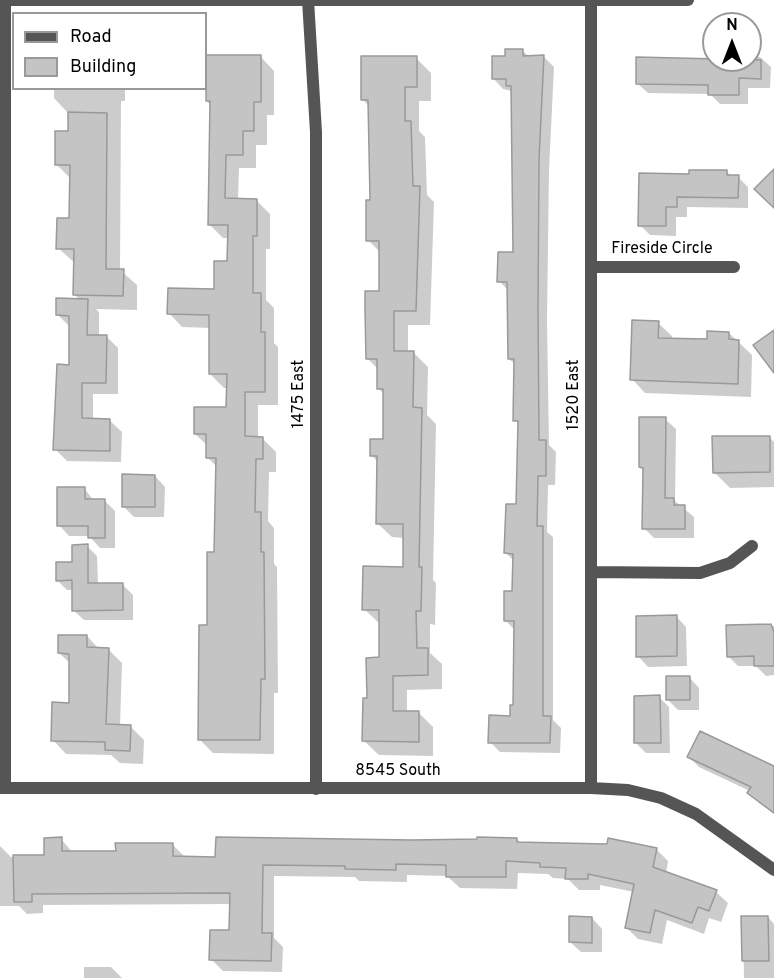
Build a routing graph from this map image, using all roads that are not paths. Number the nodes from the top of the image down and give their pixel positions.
1 (0, 0) edge
2 (5, 0) edge
3 (688, 0) edge
4 (308, 1) edge
5 (591, 2) junction
6 (591, 267) junction
7 (734, 267) dead end
8 (752, 546) dead end
9 (591, 572) junction
10 (3, 788) edge
11 (591, 788) junction
12 (316, 789) junction
13 (774, 870) edge

1 - 2 street
2 - 4 street
2 - 10 street
3 - 5 street
4 - 5 street
4 - 12 street, 1475 East
5 - 6 street, 1520 East
6 - 7 street, Fireside Circle
6 - 9 street, 1520 East
8 - 9 street
9 - 11 street, 1520 East
10 - 12 street, 8545 South
11 - 12 street, 8545 South
11 - 13 street, 8545 South

